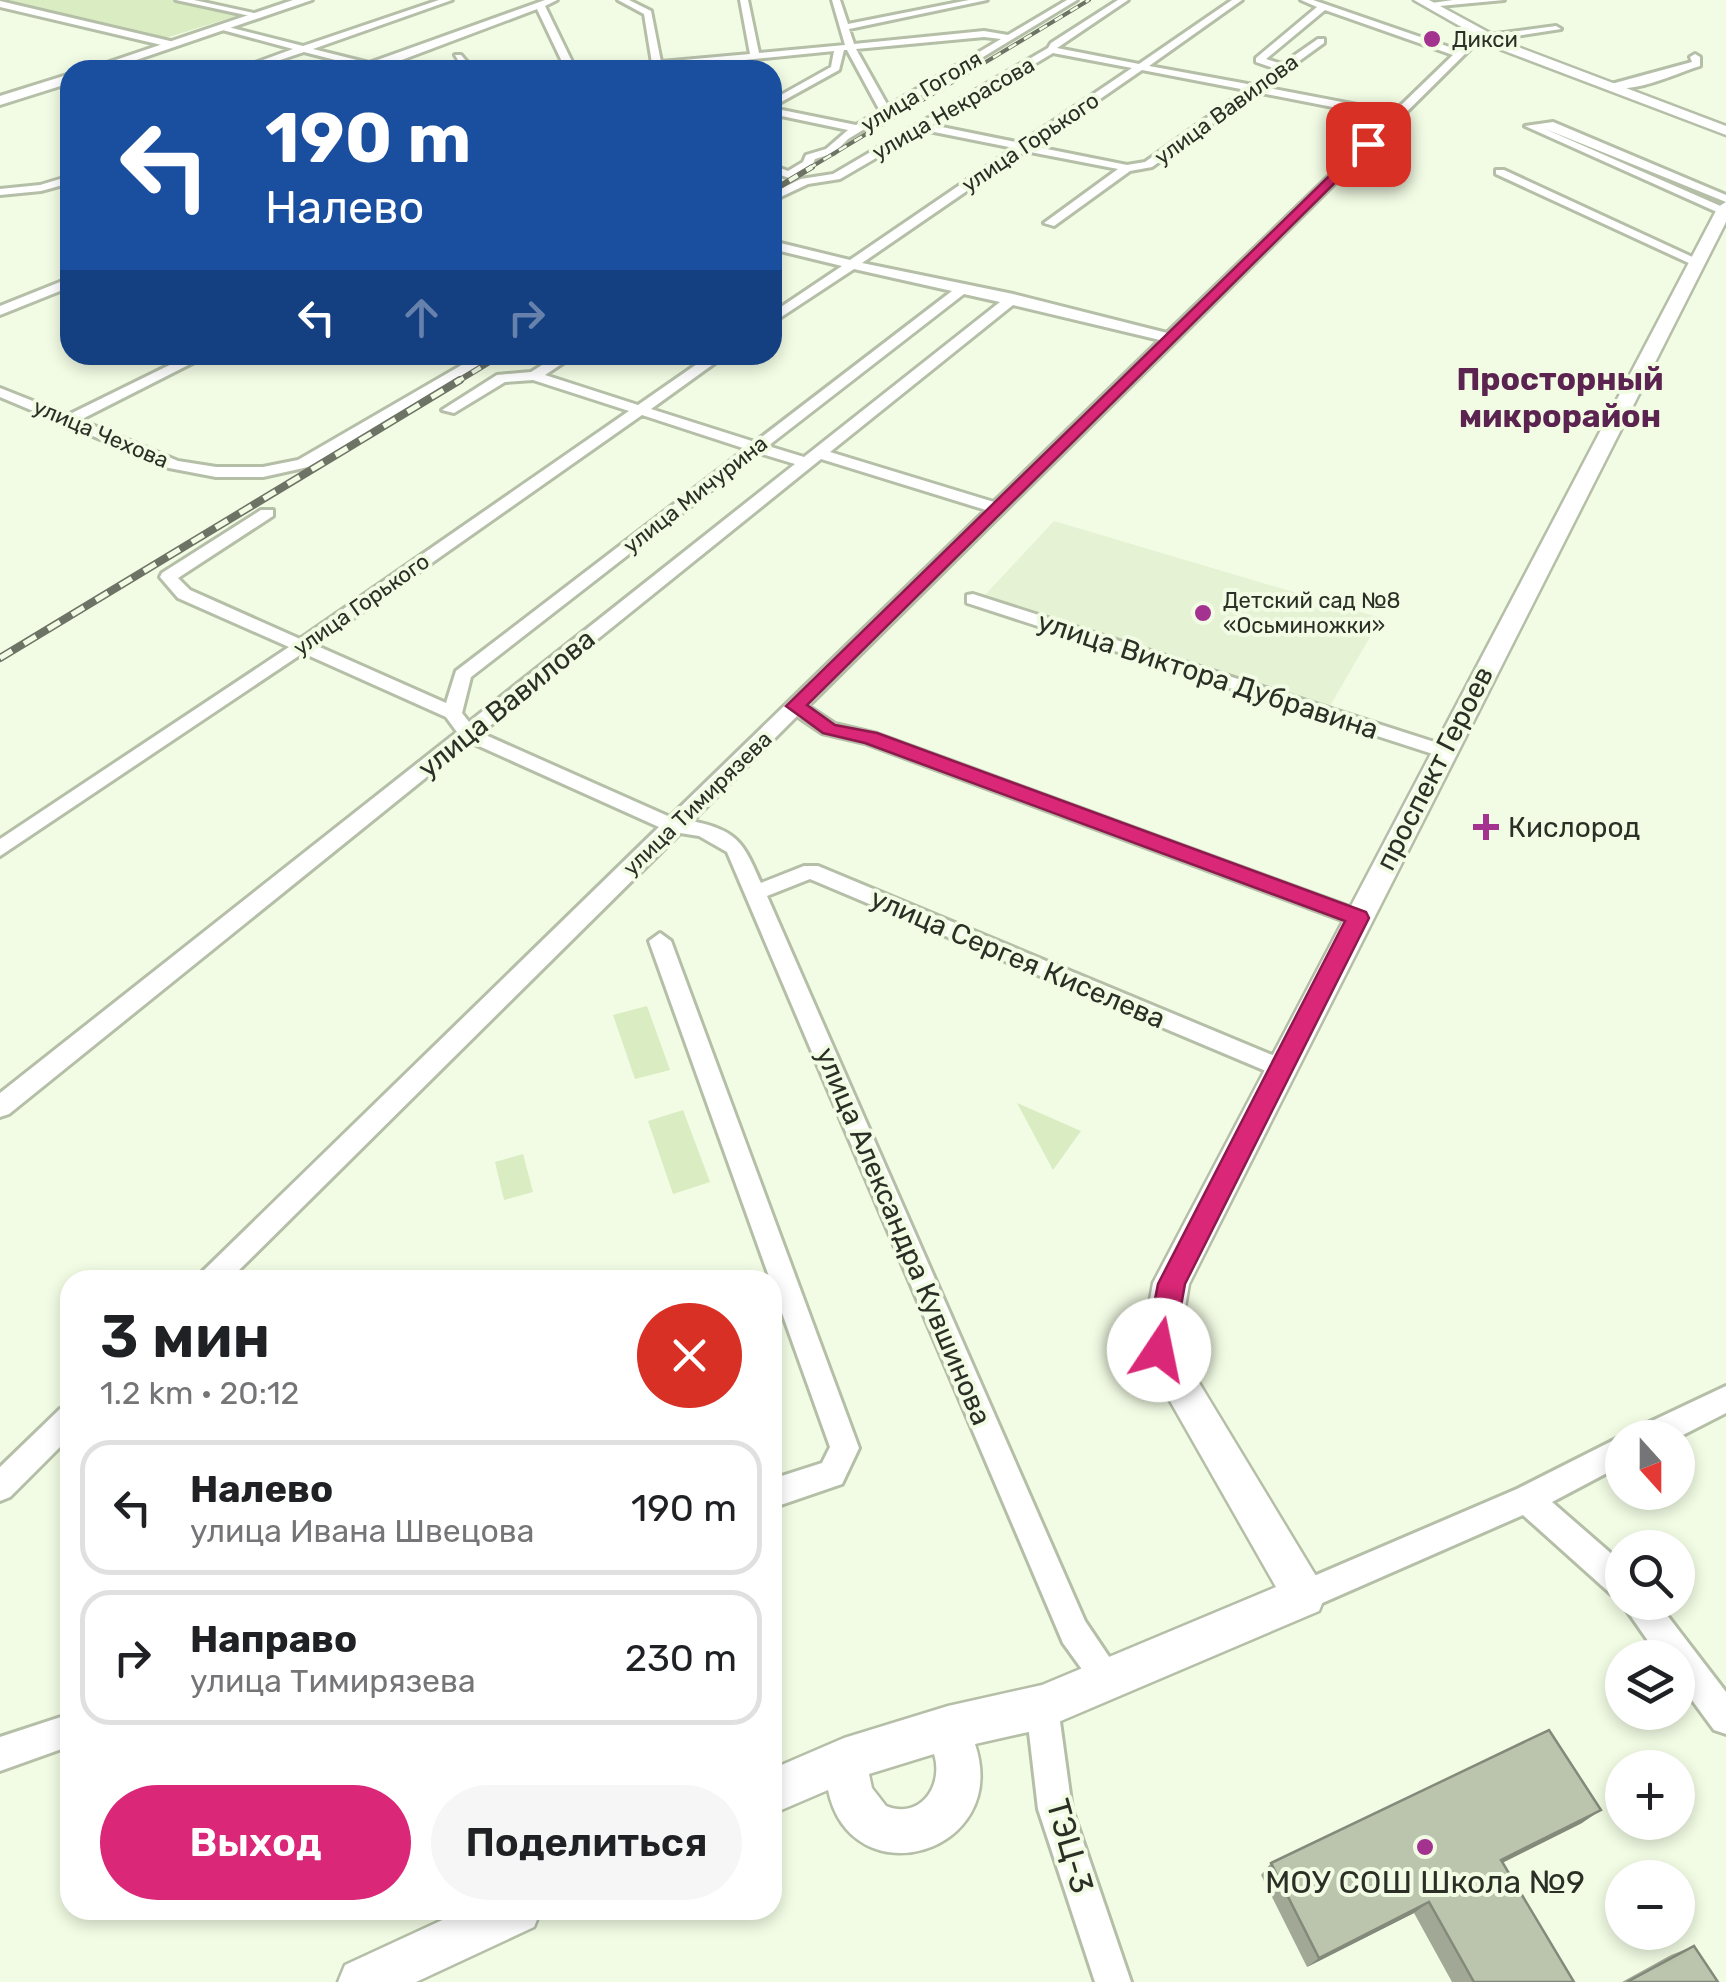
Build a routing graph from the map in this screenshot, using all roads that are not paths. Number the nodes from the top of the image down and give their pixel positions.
1 (180, 0) edge
2 (306, 0) edge
3 (448, 0) edge
4 (553, 0) edge
5 (622, 0) edge
6 (744, 0) edge
7 (836, 0) edge
8 (983, 0) edge
9 (1072, 0) edge
10 (1124, 0) edge
11 (1238, 0) edge
12 (1306, 0) edge
13 (1500, 0) edge
14 (1424, 2) edge
15 (0, 4) edge
16 (540, 4) junction
17 (1323, 6) junction
18 (259, 15) junction
19 (220, 28) junction
20 (844, 28) junction
21 (1556, 29) dead end
22 (1486, 36) junction
23 (1010, 38) junction
24 (1321, 41) dead end
25 (170, 44) junction
26 (845, 47) junction
27 (306, 48) junction
28 (1052, 50) junction
29 (1460, 54) junction
30 (755, 56) junction
31 (458, 57) dead end
32 (1695, 57) dead end
33 (123, 60) edge
34 (270, 60) edge
35 (351, 60) edge
36 (384, 60) edge
37 (461, 60) edge
38 (566, 60) edge
39 (656, 60) edge
40 (716, 60) edge
41 (1140, 67) junction
42 (1283, 68) junction
43 (60, 81) edge
44 (1608, 86) junction
45 (1256, 89) junction
46 (0, 101) edge
47 (782, 102) edge
48 (782, 110) edge
49 (886, 112) junction
50 (1397, 116) junction
51 (925, 127) junction
52 (858, 129) junction
53 (1726, 131) edge
54 (1574, 135) junction
55 (1555, 139) junction
56 (1024, 146) junction
57 (1628, 158) junction
58 (1608, 162) junction
59 (1127, 168) junction
60 (782, 172) edge
61 (1500, 172) dead end
62 (1681, 180) junction
63 (60, 181) edge
64 (1661, 184) junction
65 (782, 192) edge
66 (0, 194) edge
67 (1725, 205) edge
68 (1050, 223) dead end
69 (782, 248) edge
70 (1696, 261) junction
71 (851, 265) junction
72 (60, 286) edge
73 (960, 290) junction
74 (1013, 298) junction
75 (0, 311) edge
76 (782, 311) edge
77 (1170, 338) junction
78 (181, 365) edge
79 (472, 365) edge
80 (552, 365) edge
81 (704, 365) edge
82 (534, 376) junction
83 (0, 392) edge
84 (449, 410) dead end
85 (639, 410) junction
86 (71, 419) junction
87 (755, 446) junction
88 (812, 458) junction
89 (997, 508) junction
90 (267, 512) dead end
91 (973, 599) dead end
92 (302, 646) junction
93 (796, 706) junction
94 (453, 713) junction
95 (468, 734) junction
96 (1443, 751) junction
97 (673, 826) junction
98 (0, 849) edge
99 (756, 892) junction
100 (1358, 918) junction
101 (660, 941) dead end
102 (1281, 1068) junction
103 (0, 1108) edge
104 (221, 1270) edge
105 (780, 1270) edge
106 (782, 1275) edge
107 (1726, 1399) edge
108 (1683, 1420) edge
109 (60, 1428) edge
110 (1605, 1459) edge
111 (0, 1487) edge
112 (782, 1491) edge
113 (1527, 1499) junction
114 (1605, 1568) edge
115 (1304, 1596) junction
116 (1651, 1620) edge
117 (1110, 1682) junction
118 (1042, 1707) junction
119 (1726, 1718) edge
120 (948, 1728) junction
121 (60, 1733) edge
122 (0, 1754) edge
123 (844, 1760) junction
124 (782, 1788) edge
125 (495, 1920) edge
126 (362, 1982) edge
127 (1114, 1982) edge

1 - 18 street
2 - 18 main road
3 - 27 street
4 - 16 street
5 - 39 street
6 - 30 street
7 - 20 street
8 - 20 street
9 - 23 street, улица Гоголя
10 - 28 street, улица Некрасова
11 - 41 street, улица Горького
12 - 17 street
13 - 14 street
14 - 22 street
15 - 25 street
16 - 36 street
16 - 38 street
17 - 29 street
17 - 42 street
18 - 19 main road
19 - 25 main road
19 - 27 street
20 - 26 street
21 - 22 street
22 - 29 street, улица Тимирязева
22 - 44 street
23 - 26 street
23 - 49 street, улица Гоголя
24 - 42 street, улица Вавилова
25 - 33 main road
26 - 30 street
26 - 47 street
26 - 49 street
27 - 34 street
27 - 35 street
28 - 41 street
28 - 51 street, улица Некрасова
29 - 50 street, улица Тимирязева
30 - 40 street
31 - 37 street
32 - 44 street
41 - 45 street
41 - 56 street, улица Горького
42 - 45 street, улица Вавилова
43 - 46 main road
44 - 53 street
45 - 50 street
45 - 59 street, улица Вавилова
48 - 52 street
49 - 52 street, улица Гоголя
50 - 77 street, улица Тимирязева
51 - 56 street
51 - 65 street, улица Некрасова
52 - 60 street, улица Гоголя
54 - 55 street
54 - 55 street
54 - 57 street
55 - 58 street
56 - 59 street
56 - 71 street, улица Горького
57 - 58 street
57 - 62 street
58 - 64 street
59 - 68 street
61 - 70 street
62 - 64 street
62 - 67 street
63 - 66 street
64 - 67 street
67 - 70 street, проспект Героев
69 - 71 street
70 - 96 street, проспект Героев
71 - 73 street
71 - 76 street, улица Горького
72 - 75 street
73 - 74 street
73 - 87 street, улица Мичурина
74 - 77 street
74 - 88 street, улица Вавилова
77 - 89 street, улица Тимирязева
78 - 86 street
79 - 86 street, улица Чехова
80 - 82 street
81 - 85 street, улица Горького
82 - 84 street
82 - 85 street
83 - 86 street, улица Чехова
85 - 87 street
85 - 92 street, улица Горького
87 - 88 street
87 - 94 street, улица Мичурина
88 - 89 street
88 - 95 street, улица Вавилова
89 - 93 street, улица Тимирязева
90 - 92 street
91 - 96 street, улица Виктора Дубравина
92 - 94 street
92 - 98 street, улица Горького
93 - 97 street, улица Тимирязева
93 - 100 street
94 - 95 street
95 - 97 street, улица Александра Кувшинова
95 - 103 street, улица Вавилова
96 - 100 street, проспект Героев
97 - 99 street, улица Александра Кувшинова
97 - 104 street, улица Тимирязева
99 - 102 street, улица Сергея Киселева
99 - 117 street, улица Александра Кувшинова
100 - 102 street, проспект Героев
101 - 105 street
102 - 115 street, проспект Героев
106 - 112 street
107 - 108 street
109 - 111 street
110 - 113 street
113 - 114 street
113 - 115 street
115 - 117 street
116 - 119 street
117 - 118 street
118 - 120 street
118 - 127 street, ТЭЦ-3
120 - 123 street
120 - 123 street
121 - 122 street
123 - 124 street
125 - 126 street

